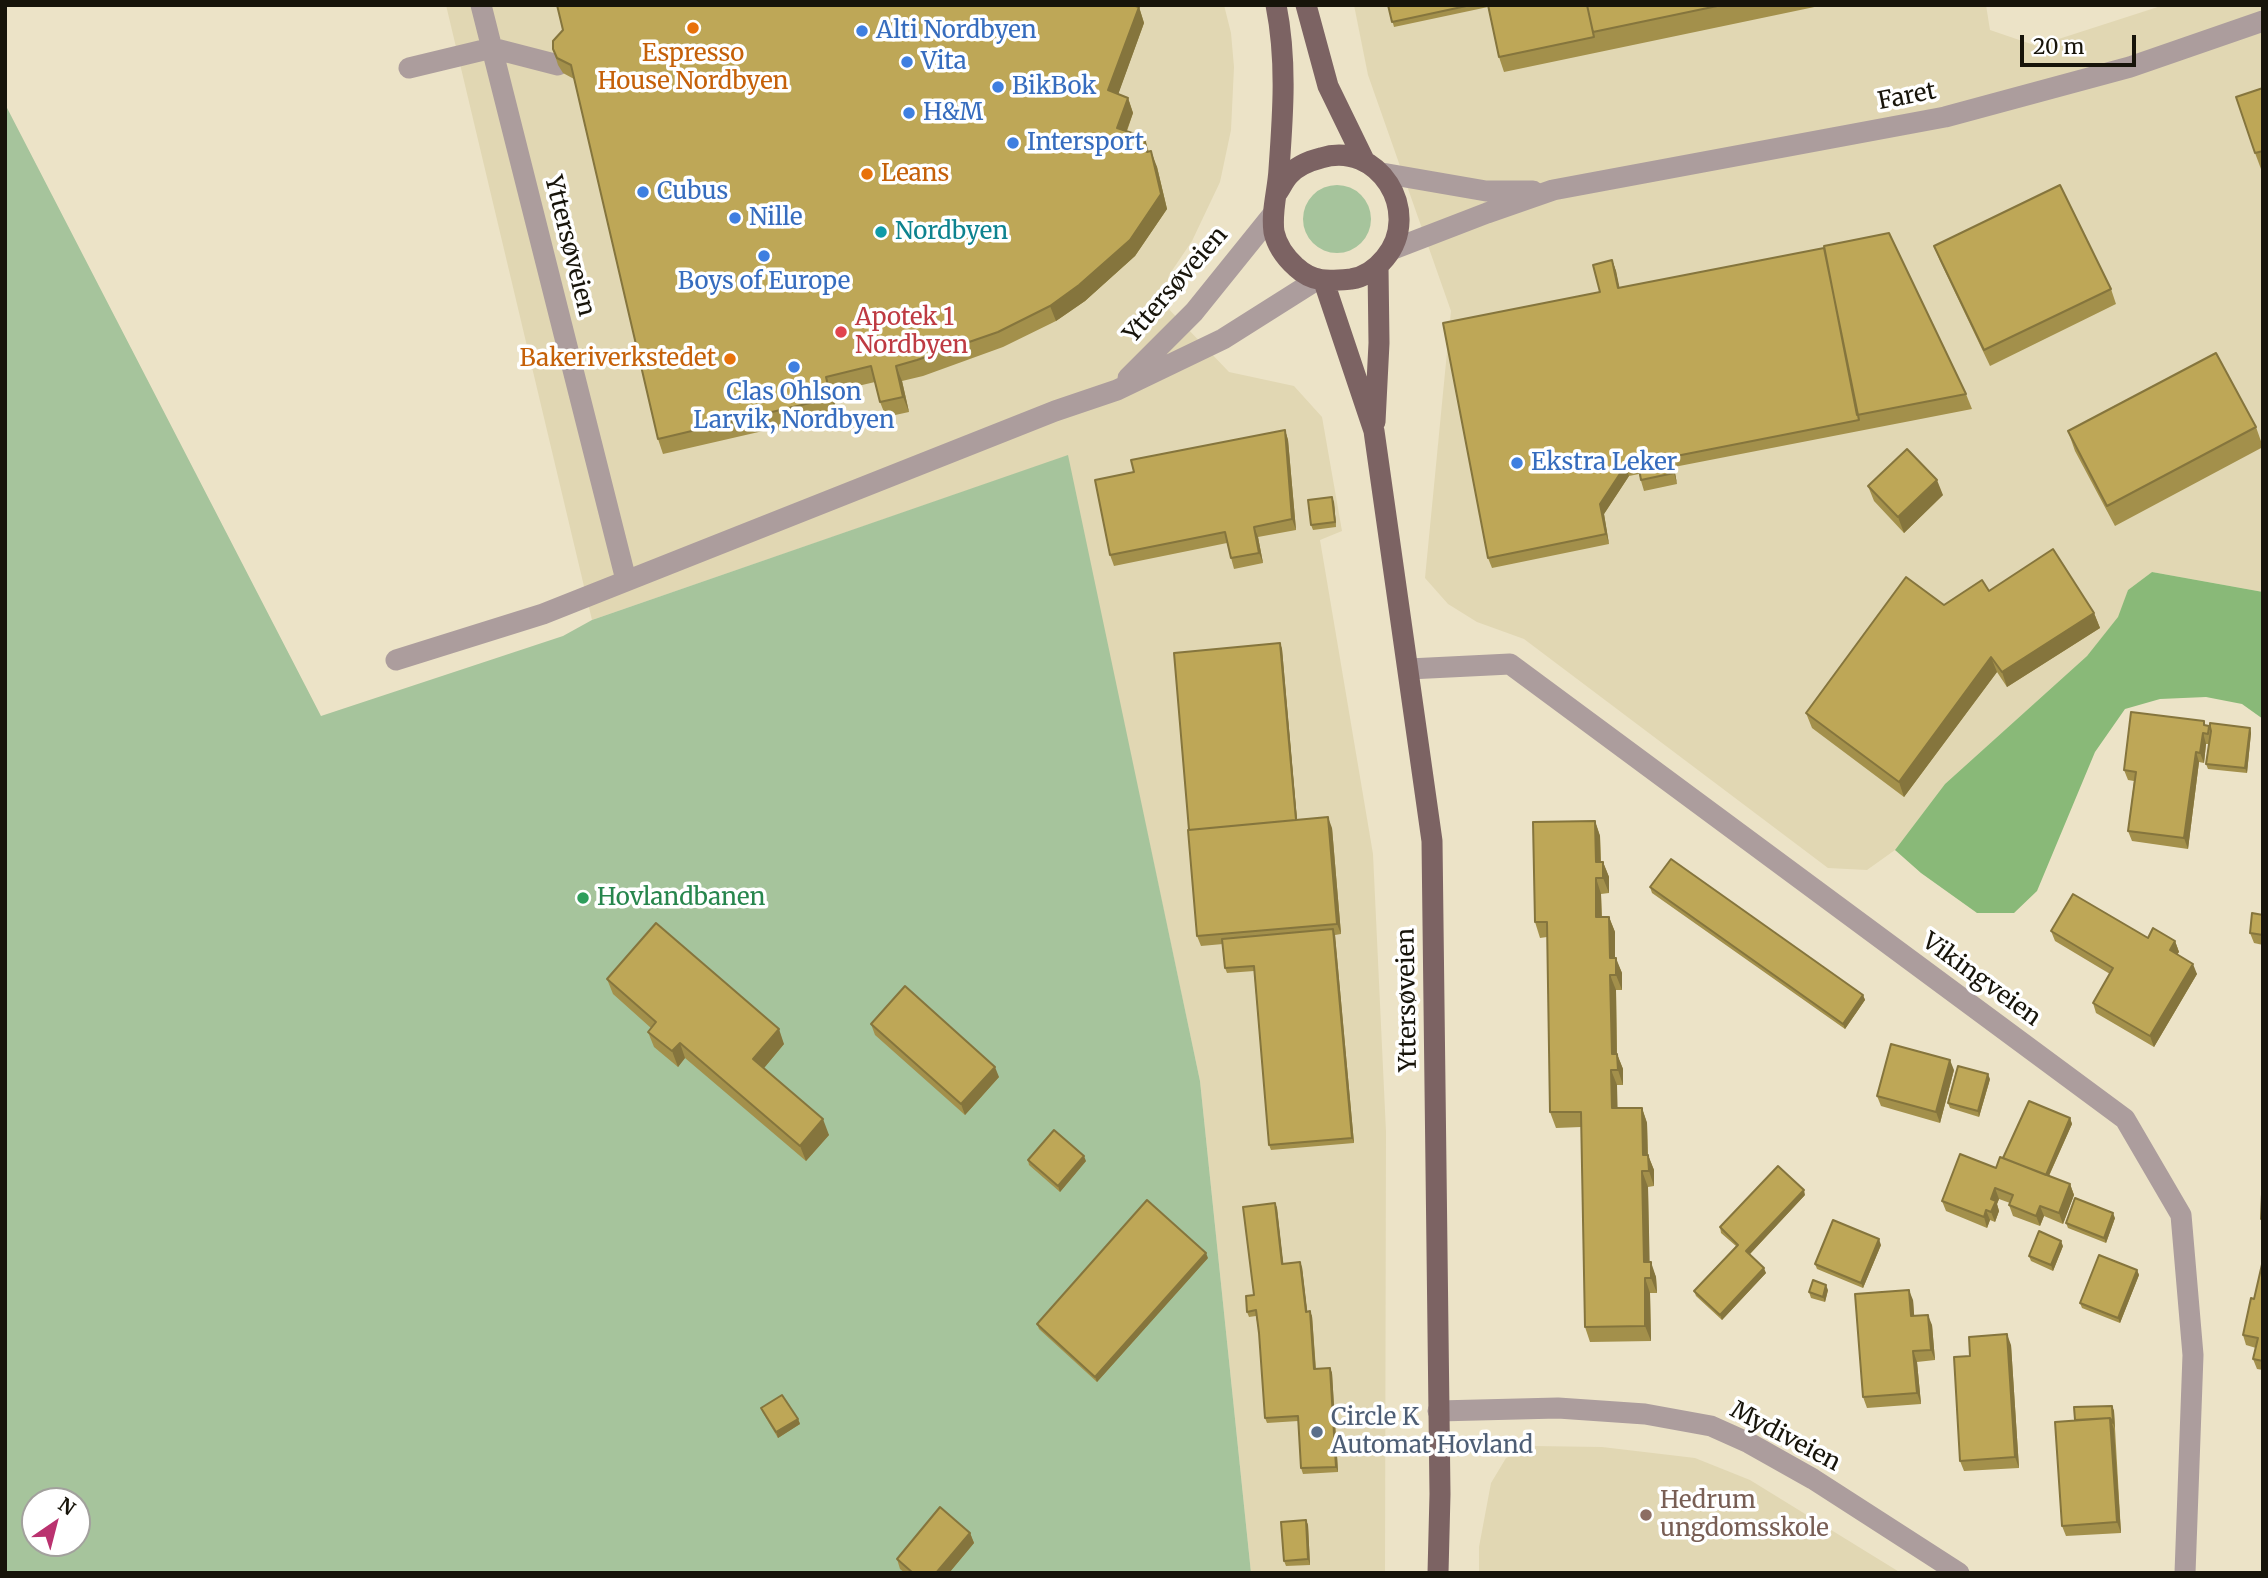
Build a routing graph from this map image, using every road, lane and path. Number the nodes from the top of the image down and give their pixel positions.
1 (481, 5) edge
2 (1276, 5) edge
3 (1306, 5) edge
4 (2263, 21) edge
5 (492, 48) junction
6 (558, 65) edge
7 (409, 68) dead end
8 (1374, 168) junction
9 (1553, 190) junction
10 (1275, 204) junction
11 (1385, 259) junction
12 (1321, 280) junction
13 (1117, 390) junction
14 (1374, 431) junction
15 (626, 580) junction
16 (396, 660) dead end
17 (1409, 669) junction
18 (1438, 1411) junction
19 (1438, 1573) edge
20 (1959, 1573) edge
21 (2185, 1573) edge

1 - 5 street, Yttersøveien
2 - 10 main road
3 - 8 main road
4 - 9 street, Faret
5 - 6 street
5 - 7 street
5 - 15 street, Yttersøveien
8 - 9 street, Faret
8 - 10 main road
8 - 11 main road
9 - 11 street, Faret
10 - 12 main road
10 - 13 street, Yttersøveien
11 - 12 main road
11 - 14 main road, Yttersøveien
12 - 13 street, Yttersøveien
12 - 14 main road, Yttersøveien
13 - 15 street, Yttersøveien
14 - 17 main road, Yttersøveien
15 - 16 street, Yttersøveien
17 - 18 main road, Yttersøveien
17 - 21 street, Vikingveien
18 - 19 main road, Yttersøveien
18 - 20 street, Mydiveien

